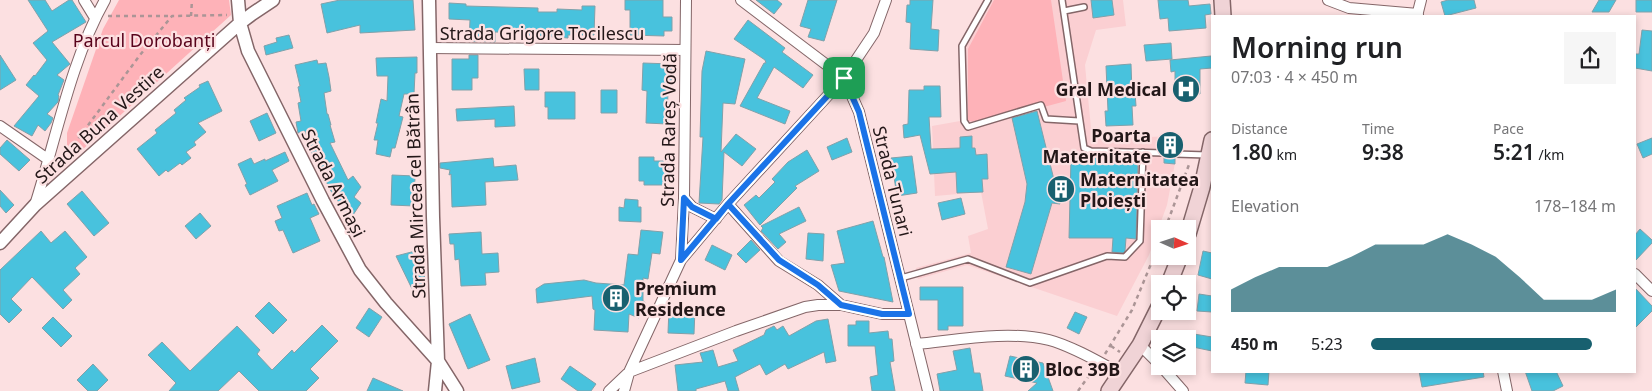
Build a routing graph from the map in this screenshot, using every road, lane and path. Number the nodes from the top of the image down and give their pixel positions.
1 (84, 0) edge
2 (105, 0) edge
3 (192, 0) edge
4 (238, 0) edge
5 (273, 0) edge
6 (429, 0) edge
7 (686, 0) edge
8 (741, 0) edge
9 (886, 0) edge
10 (988, 0) edge
11 (1062, 0) edge
12 (1222, 0) edge
13 (1328, 0) edge
14 (1421, 0) edge
15 (1084, 7) dead end
16 (1064, 11) junction
17 (1222, 15) edge
18 (1418, 15) edge
19 (172, 16) junction
20 (191, 16) junction
21 (100, 17) junction
22 (237, 19) junction
23 (429, 48) junction
24 (685, 50) junction
25 (844, 78) junction
26 (1079, 121) junction
27 (0, 126) edge
28 (1211, 148) edge
29 (69, 151) dead end
30 (1143, 152) junction
31 (1164, 153) dead end
32 (1175, 154) dead end
33 (1193, 154) junction
34 (1210, 155) junction
35 (49, 160) junction
36 (684, 198) junction
37 (728, 204) junction
38 (35, 205) junction
39 (716, 219) junction
40 (1170, 220) edge
41 (1192, 220) edge
42 (0, 243) edge
43 (681, 260) junction
44 (1151, 264) edge
45 (1636, 275) edge
46 (901, 278) junction
47 (1652, 291) edge
48 (841, 305) junction
49 (909, 314) junction
50 (1152, 320) edge
51 (916, 344) junction
52 (1140, 345) junction
53 (1151, 357) edge
54 (438, 361) junction
55 (1099, 362) junction
56 (629, 372) junction
57 (1503, 373) edge
58 (1121, 374) junction
59 (1168, 375) edge
60 (435, 391) edge
61 (457, 391) edge
62 (609, 391) edge
63 (624, 391) edge
64 (928, 391) edge
65 (1078, 391) edge
66 (1109, 391) edge
67 (1183, 391) edge
68 (1507, 391) edge

1 - 21 street
2 - 21 street
3 - 20 path
4 - 22 street, Strada Armași
5 - 22 street, Strada Buna Vestire
6 - 23 street, Strada Mircea cel Bătrân
7 - 24 street, Strada Rareș Vodă
8 - 25 street, Strada Tunari
9 - 25 street
10 - 26 lane
11 - 16 lane
12 - 17 main road
13 - 18 street
14 - 18 street
15 - 16 lane
16 - 26 lane
19 - 20 path
19 - 21 path
19 - 29 path
20 - 22 path
21 - 35 street
22 - 38 street, Strada Buna Vestire
22 - 54 street, Strada Armași
23 - 24 street, Strada Grigore Tocilescu
23 - 54 street, Strada Mircea cel Bătrân
24 - 36 street, Strada Rareș Vodă
25 - 37 street
25 - 46 street, Strada Tunari
26 - 30 lane
27 - 35 street
28 - 34 main road
30 - 31 lane
30 - 46 lane
32 - 33 lane
33 - 34 lane
33 - 40 path
34 - 41 main road
35 - 38 street
36 - 39 street
36 - 43 street, Strada Rareș Vodă
37 - 39 street
37 - 48 street
38 - 42 street, Strada Buna Vestire
39 - 43 street
43 - 56 street
44 - 55 path
45 - 47 street
46 - 49 street, Strada Tunari
48 - 49 street
48 - 56 street
49 - 51 street, Strada Tunari
50 - 52 main road
51 - 55 street
51 - 64 street, Strada Tunari
52 - 53 street
52 - 58 main road
54 - 60 street, Strada Mircea cel Bătrân
54 - 61 street, Strada Armași
55 - 58 street
55 - 65 path
56 - 62 street
56 - 63 street
57 - 68 street
58 - 66 main road
59 - 67 street

